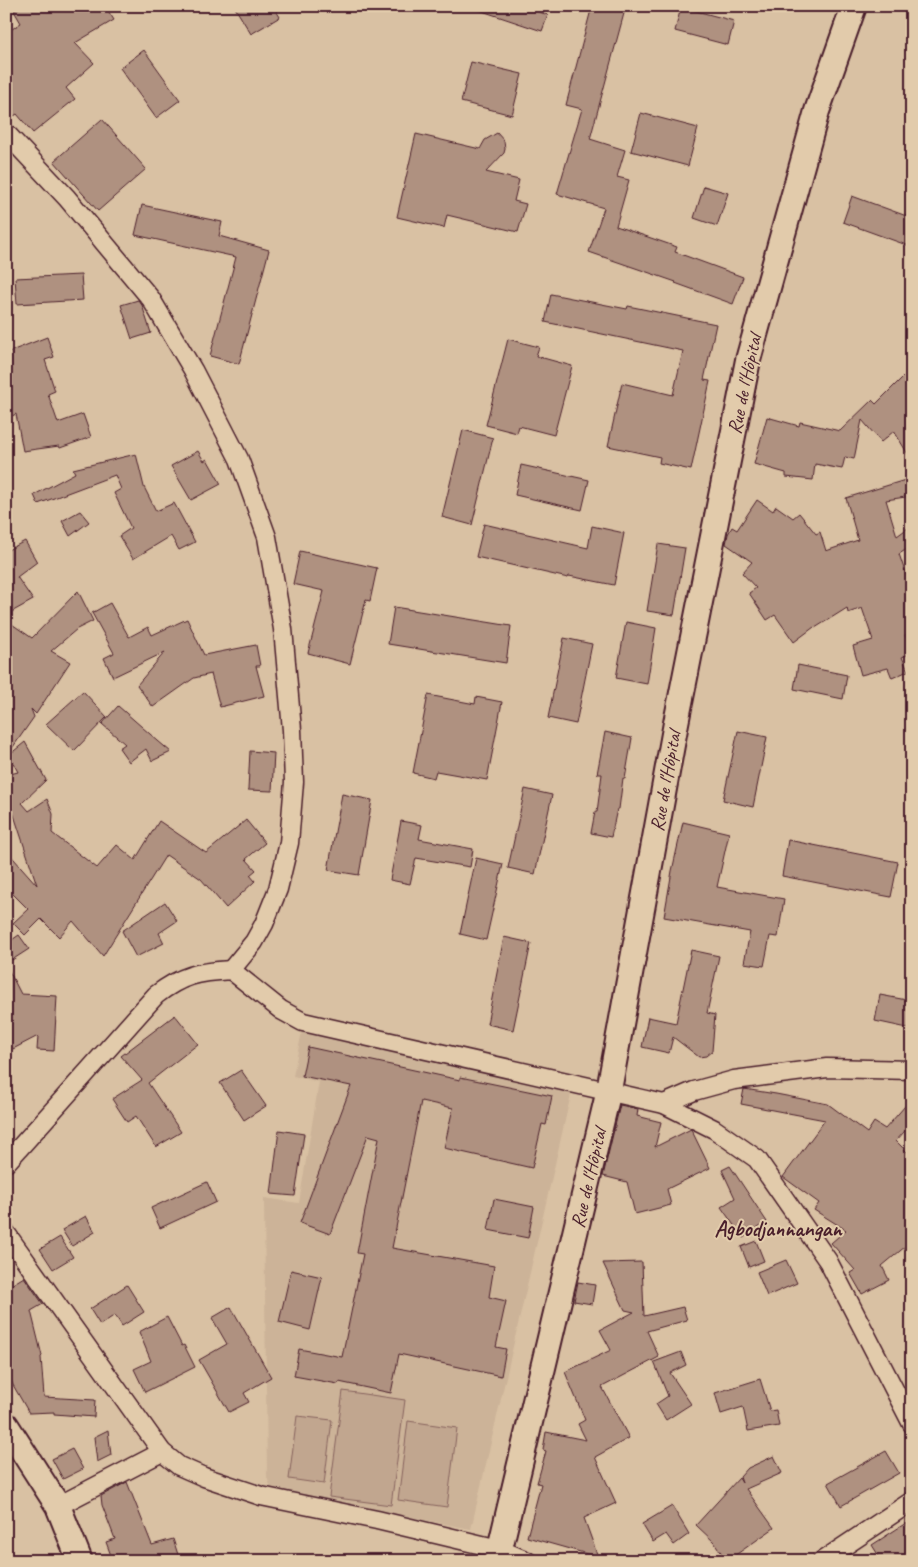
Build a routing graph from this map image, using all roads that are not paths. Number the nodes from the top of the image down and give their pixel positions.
1 (854, 6) edge
2 (6, 133) edge
3 (231, 970) junction
4 (912, 1070) edge
5 (609, 1090) junction
6 (664, 1104) junction
7 (6, 1163) edge
8 (6, 1233) edge
9 (912, 1424) edge
10 (6, 1425) edge
11 (162, 1452) junction
12 (912, 1501) edge
13 (58, 1506) junction
14 (498, 1555) edge
15 (80, 1561) edge
16 (528, 1561) edge
17 (822, 1561) edge

1 - 5 street, Rue de l'Hôpital
2 - 3 street
3 - 5 street
3 - 7 street
4 - 6 street
5 - 6 street
5 - 14 street, Rue de l'Hôpital
6 - 9 street
8 - 11 street
10 - 13 street
11 - 13 street
11 - 14 street
12 - 17 street
13 - 15 street
14 - 16 street

